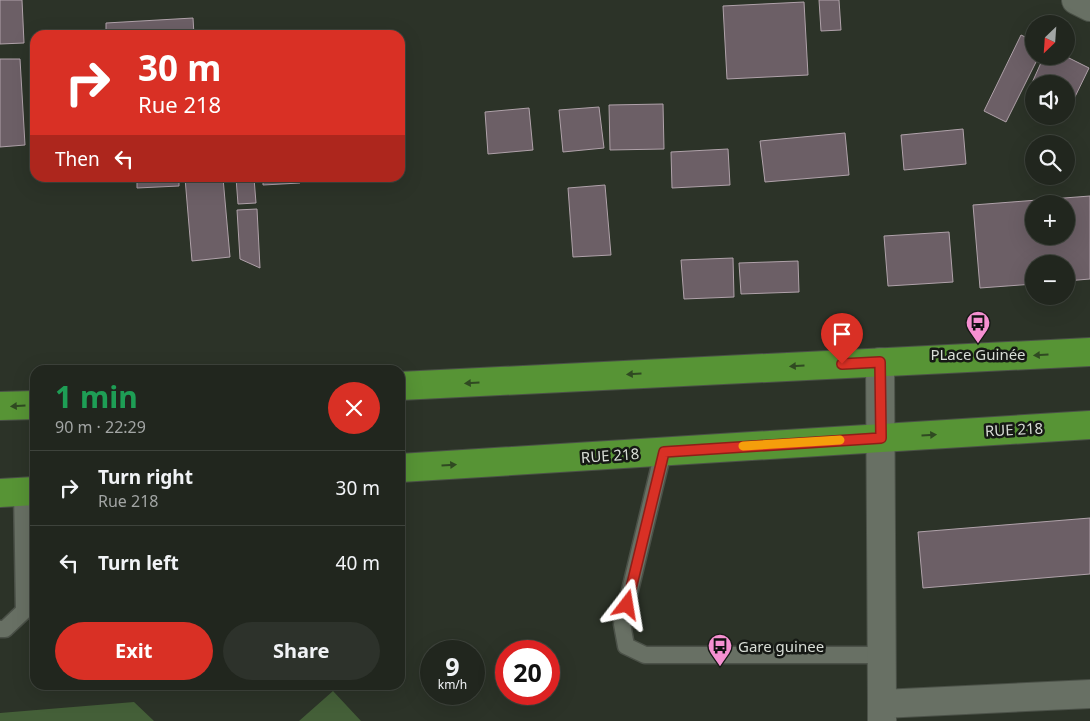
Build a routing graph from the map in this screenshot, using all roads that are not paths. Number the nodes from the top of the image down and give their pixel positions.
1 (1076, 0) edge
2 (1090, 7) edge
3 (1090, 352) edge
4 (880, 362) junction
5 (405, 386) edge
6 (30, 405) edge
7 (0, 406) edge
8 (1090, 425) edge
9 (881, 438) junction
10 (664, 452) junction
11 (405, 468) edge
12 (19, 492) edge
13 (0, 629) edge
14 (881, 654) junction
15 (1090, 694) edge
16 (882, 713) edge

1 - 2 street
3 -> 4 highway
4 -> 5 highway
4 - 9 street
6 -> 7 highway
9 -> 8 highway, RUE 218
9 - 10 highway, RUE 218
9 - 14 street
11 -> 10 highway, RUE 218
10 - 14 lane
12 - 13 lane
14 - 16 street
15 - 16 street

